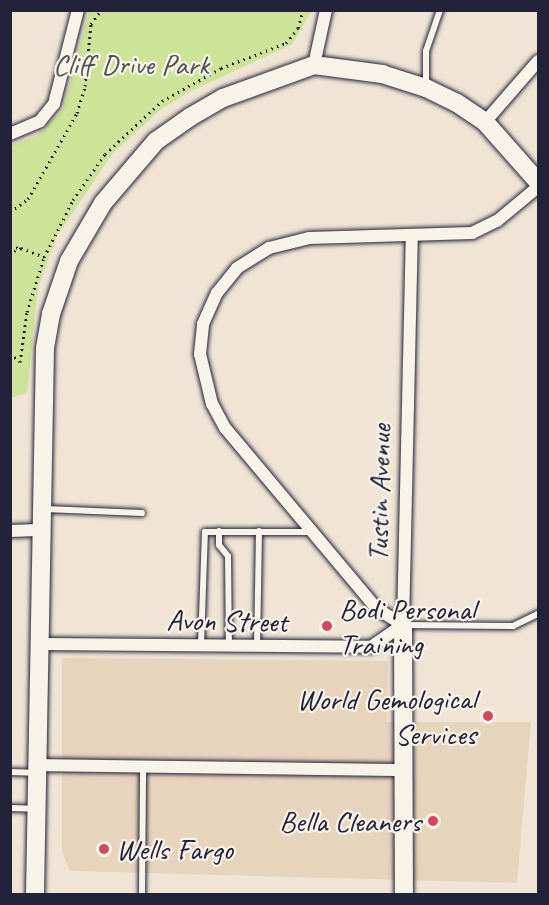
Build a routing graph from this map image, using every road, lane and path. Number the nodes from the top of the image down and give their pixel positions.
1 (78, 10) edge
2 (101, 10) edge
3 (326, 10) edge
4 (440, 10) edge
5 (538, 61) edge
6 (314, 65) junction
7 (426, 88) junction
8 (485, 122) junction
9 (10, 134) edge
10 (538, 182) edge
11 (538, 187) edge
12 (10, 212) edge
13 (412, 236) junction
14 (10, 247) edge
15 (21, 248) junction
16 (10, 253) edge
17 (44, 257) dead end
18 (44, 508) junction
19 (142, 513) dead end
20 (44, 530) junction
21 (10, 531) edge
22 (219, 531) junction
23 (259, 531) junction
24 (312, 532) junction
25 (538, 614) edge
26 (403, 625) junction
27 (42, 644) junction
28 (201, 646) junction
29 (229, 646) junction
30 (257, 647) junction
31 (143, 766) junction
32 (39, 769) junction
33 (406, 770) junction
34 (10, 772) edge
35 (10, 808) edge
36 (38, 810) junction
37 (35, 894) edge
38 (142, 894) edge
39 (404, 894) edge

1 - 9 street
2 - 12 path
3 - 6 street
4 - 7 lane
5 - 8 street
6 - 7 main road
6 - 18 main road
7 - 8 main road
8 - 10 main road
11 - 13 street
13 - 24 street
13 - 26 street, Tustin Avenue
14 - 15 path
15 - 16 path
15 - 17 path
18 - 19 lane
18 - 20 main road
20 - 21 street
20 - 27 main road
22 - 23 lane
22 - 28 lane
22 - 29 lane
23 - 24 lane
23 - 30 lane
24 - 26 street
25 - 26 lane
26 - 30 street, Avon Street
26 - 33 main road, Tustin Avenue
27 - 28 street, Avon Street
27 - 32 main road
28 - 29 street, Avon Street
29 - 30 street, Avon Street
31 - 32 street
31 - 33 street
31 - 38 lane
32 - 34 lane
32 - 36 main road
33 - 39 main road, Tustin Avenue
35 - 36 lane
36 - 37 main road

